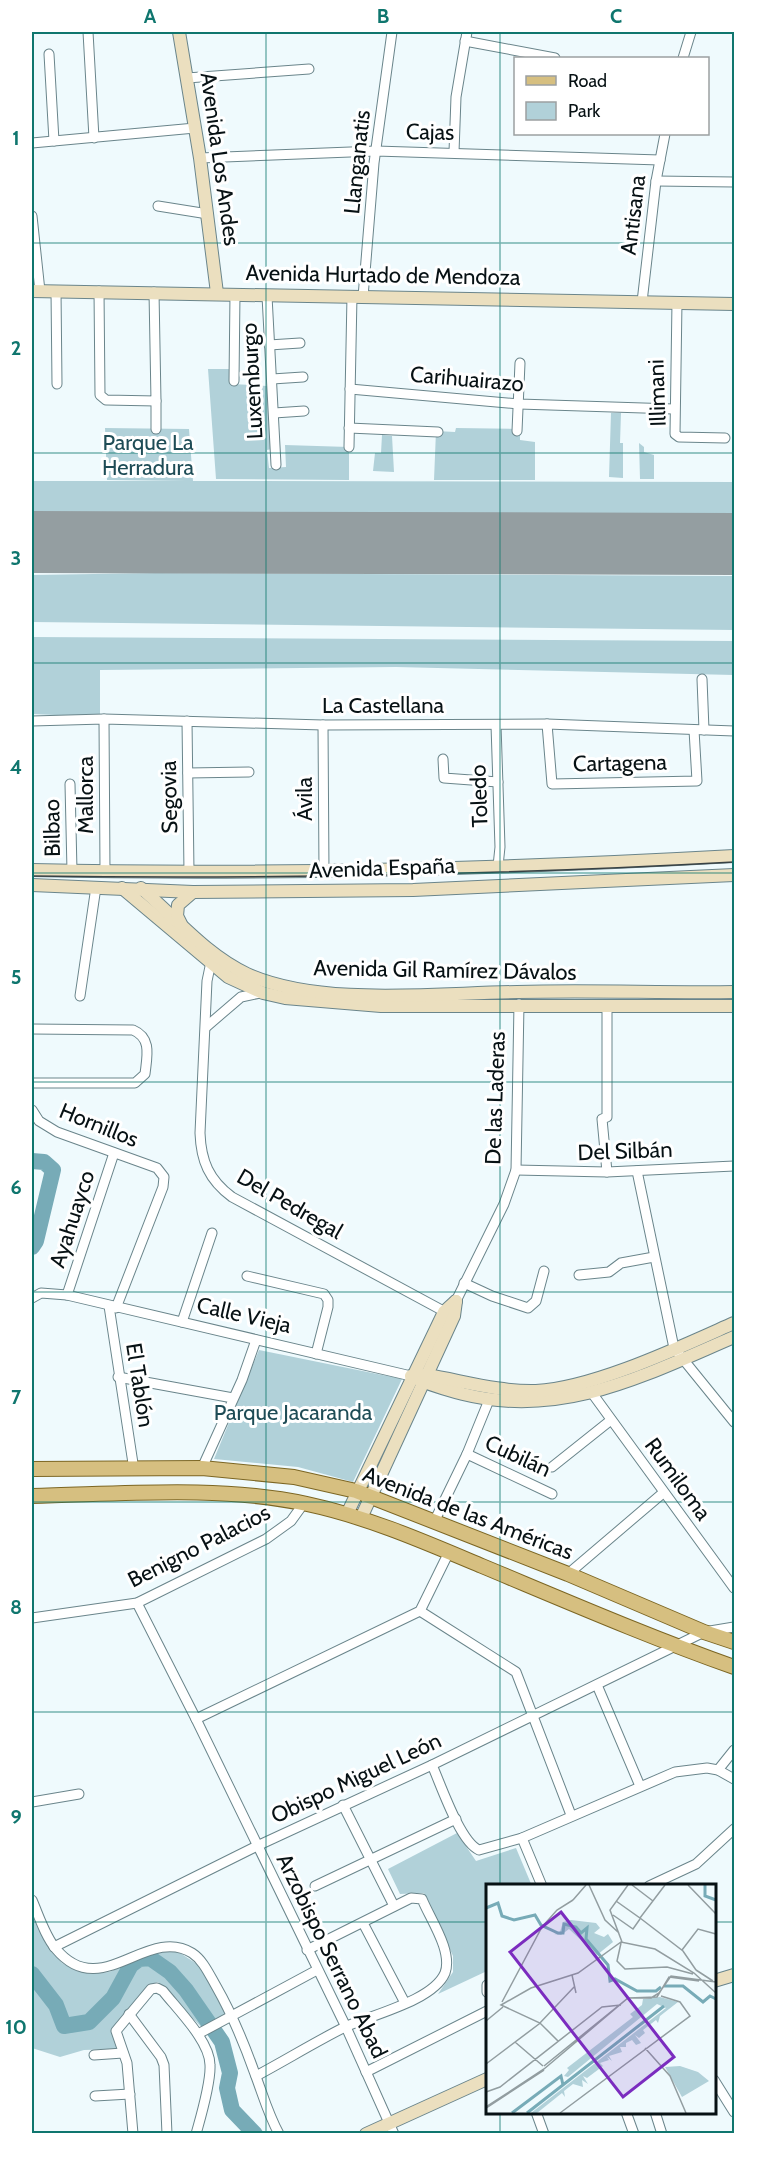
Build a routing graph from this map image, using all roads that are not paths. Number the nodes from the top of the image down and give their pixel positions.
1 (88, 32) edge
2 (179, 32) edge
3 (392, 32) edge
4 (691, 32) edge
5 (466, 36) edge
6 (49, 54) dead end
7 (551, 57) edge
8 (683, 57) edge
9 (309, 69) dead end
10 (187, 78) junction
11 (195, 128) junction
12 (665, 135) edge
13 (94, 138) junction
14 (54, 141) junction
15 (32, 143) edge
16 (376, 151) junction
17 (454, 152) junction
18 (200, 158) junction
19 (660, 160) junction
20 (656, 182) junction
21 (735, 182) edge
22 (158, 206) dead end
23 (208, 214) junction
24 (32, 216) edge
25 (36, 291) edge
26 (56, 291) junction
27 (99, 291) junction
28 (154, 292) junction
29 (217, 293) junction
30 (235, 294) junction
31 (267, 296) junction
32 (358, 296) junction
33 (642, 302) junction
34 (677, 302) junction
35 (735, 304) edge
36 (300, 343) dead end
37 (269, 345) junction
38 (520, 363) dead end
39 (303, 377) dead end
40 (272, 379) junction
41 (234, 381) dead end
42 (57, 384) dead end
43 (350, 389) junction
44 (156, 401) junction
45 (519, 404) junction
46 (674, 409) junction
47 (304, 411) dead end
48 (274, 413) junction
49 (349, 428) junction
50 (156, 429) dead end
51 (517, 431) dead end
52 (438, 432) dead end
53 (724, 438) dead end
54 (349, 447) dead end
55 (276, 465) dead end
56 (702, 679) dead end
57 (104, 719) junction
58 (32, 721) edge
59 (187, 721) junction
60 (547, 724) junction
61 (323, 725) junction
62 (496, 725) junction
63 (699, 730) junction
64 (735, 731) edge
65 (443, 759) dead end
66 (249, 772) dead end
67 (188, 773) junction
68 (498, 782) junction
69 (70, 784) dead end
70 (735, 856) edge
71 (498, 866) junction
72 (32, 870) edge
73 (72, 871) junction
74 (105, 871) junction
75 (123, 872) junction
76 (189, 872) junction
77 (324, 873) junction
78 (735, 875) edge
79 (32, 885) edge
80 (96, 888) junction
81 (121, 888) junction
82 (142, 889) junction
83 (193, 892) junction
84 (182, 925) junction
85 (211, 959) junction
86 (735, 992) edge
87 (263, 993) junction
88 (80, 996) dead end
89 (519, 998) junction
90 (420, 1000) junction
91 (607, 1006) junction
92 (735, 1006) edge
93 (206, 1028) junction
94 (32, 1029) edge
95 (32, 1083) edge
96 (32, 1110) edge
97 (114, 1153) junction
98 (735, 1166) edge
99 (157, 1168) joint
100 (516, 1170) junction
101 (637, 1171) junction
102 (607, 1172) junction
103 (212, 1233) dead end
104 (654, 1257) junction
105 (544, 1271) dead end
106 (579, 1275) dead end
107 (247, 1276) dead end
108 (464, 1283) junction
109 (67, 1295) junction
110 (32, 1298) edge
111 (456, 1301) joint
112 (113, 1307) junction
113 (449, 1314) junction
114 (182, 1322) junction
115 (735, 1323) edge
116 (735, 1336) edge
117 (256, 1340) junction
118 (674, 1348) junction
119 (316, 1354) junction
120 (682, 1358) junction
121 (411, 1376) junction
122 (118, 1377) junction
123 (425, 1379) junction
124 (592, 1393) junction
125 (233, 1398) junction
126 (489, 1400) junction
127 (611, 1420) junction
128 (735, 1422) edge
129 (467, 1454) junction
130 (552, 1467) dead end
131 (202, 1468) junction
132 (32, 1470) edge
133 (134, 1470) junction
134 (356, 1491) junction
135 (663, 1493) junction
136 (552, 1494) dead end
137 (371, 1495) junction
138 (32, 1496) edge
139 (304, 1503) junction
140 (354, 1516) junction
141 (434, 1522) junction
142 (449, 1552) junction
143 (568, 1574) junction
144 (735, 1588) edge
145 (137, 1603) junction
146 (420, 1611) junction
147 (32, 1617) edge
148 (735, 1627) edge
149 (704, 1632) junction
150 (735, 1642) edge
151 (676, 1646) junction
152 (735, 1667) edge
153 (597, 1684) junction
154 (534, 1715) junction
155 (196, 1719) junction
156 (735, 1750) edge
157 (432, 1765) junction
158 (718, 1770) junction
159 (735, 1779) edge
160 (640, 1786) junction
161 (79, 1794) dead end
162 (32, 1802) edge
163 (343, 1805) junction
164 (571, 1815) junction
165 (456, 1819) junction
166 (735, 1829) edge
167 (522, 1838) junction
168 (257, 1846) junction
169 (371, 1861) junction
170 (541, 1884) edge
171 (652, 1884) edge
172 (315, 1886) dead end
173 (32, 1900) edge
174 (394, 1906) junction
175 (363, 1923) junction
176 (54, 1947) junction
177 (307, 1950) junction
178 (317, 1970) junction
179 (735, 1975) edge
180 (715, 1981) edge
181 (405, 2003) junction
182 (486, 2012) edge
183 (129, 2014) junction
184 (228, 2016) junction
185 (346, 2027) junction
186 (201, 2032) junction
187 (123, 2053) junction
188 (94, 2055) dead end
189 (366, 2072) junction
190 (256, 2076) junction
191 (486, 2080) edge
192 (715, 2082) edge
193 (130, 2094) junction
194 (95, 2096) dead end
195 (735, 2112) edge
196 (537, 2114) edge
197 (627, 2114) edge
198 (656, 2114) edge
199 (393, 2129) edge
200 (133, 2133) edge
201 (166, 2133) edge
202 (197, 2133) edge
203 (279, 2133) edge
204 (366, 2133) edge
205 (543, 2133) edge
206 (634, 2133) edge
207 (662, 2133) edge

1 - 13 street
2 - 10 main road, Avenida Los Andes
3 - 16 street, Llanganatis
4 - 8 street
5 - 7 street
5 - 17 street
6 - 14 street
9 - 10 street
10 - 11 main road, Avenida Los Andes
11 - 13 street
11 - 18 main road, Avenida Los Andes
12 - 19 street, Antisana
13 - 14 street
14 - 15 street
16 - 17 street, Cajas
16 - 18 street, Cajas
16 - 32 street, Llanganatis
17 - 19 street, Cajas
18 - 23 main road, Avenida Los Andes
19 - 20 street, Antisana
20 - 21 street
20 - 33 street, Antisana
22 - 23 street
23 - 29 main road, Avenida Los Andes
24 - 25 street
25 - 26 main road, Avenida Hurtado de Mendoza
26 - 27 main road, Avenida Hurtado de Mendoza
26 - 42 street
27 - 28 main road, Avenida Hurtado de Mendoza
27 - 44 street
28 - 29 main road, Avenida Hurtado de Mendoza
28 - 44 street
29 - 30 main road, Avenida Hurtado de Mendoza
30 - 31 main road, Avenida Hurtado de Mendoza
30 - 41 street
31 - 32 main road, Avenida Hurtado de Mendoza
31 - 37 street, Luxemburgo
32 - 33 main road, Avenida Hurtado de Mendoza
32 - 43 street
33 - 34 main road, Avenida Hurtado de Mendoza
34 - 35 main road, Avenida Hurtado de Mendoza
34 - 46 street, Illimani
36 - 37 street
37 - 40 street, Luxemburgo
38 - 45 street
39 - 40 street
40 - 48 street, Luxemburgo
43 - 45 street, Carihuairazo
43 - 49 street
44 - 50 street
45 - 46 street, Carihuairazo
45 - 51 street
46 - 53 street, Illimani
47 - 48 street
48 - 55 street, Luxemburgo
49 - 52 street
49 - 54 street
56 - 63 street
57 - 58 street, La Castellana
57 - 59 street, La Castellana
57 - 74 street, Mallorca
59 - 61 street, La Castellana
59 - 67 street, Segovia
60 - 62 street, La Castellana
60 - 63 street, La Castellana
60 - 63 street, Cartagena
61 - 62 street, La Castellana
61 - 77 street, Ávila
62 - 68 street, Toledo
63 - 64 street, La Castellana
65 - 68 street
66 - 67 street
67 - 76 street, Segovia
68 - 71 street, Toledo
69 - 73 street, Bilbao
70 - 71 main road, Avenida España
71 - 77 main road, Avenida España
72 - 73 main road, Avenida España
73 - 74 main road, Avenida España
74 - 75 main road, Avenida España
75 - 76 main road, Avenida España
75 - 82 main road, Avenida Gil Ramírez Dávalos
76 - 77 main road, Avenida España
78 - 83 main road, Avenida España
79 - 80 main road, Avenida España
80 - 81 main road, Avenida España
80 - 88 street
81 - 82 main road, Avenida España
81 - 85 main road, Avenida Gil Ramírez Dávalos
82 - 83 main road, Avenida España
82 - 84 main road, Avenida Gil Ramírez Dávalos
83 - 84 main road
84 - 85 main road, Avenida Gil Ramírez Dávalos
85 - 87 main road, Avenida Gil Ramírez Dávalos
85 - 90 main road, Avenida Gil Ramírez Dávalos
85 - 93 street, Del Pedregal
86 - 89 main road, Avenida Gil Ramírez Dávalos
87 - 90 main road, Avenida Gil Ramírez Dávalos
87 - 93 street
89 - 90 main road, Avenida Gil Ramírez Dávalos
89 - 91 main road, Avenida Gil Ramírez Dávalos
89 - 100 street, De las Laderas
91 - 92 main road, Avenida Gil Ramírez Dávalos
91 - 102 street
93 - 113 street, Del Pedregal
94 - 95 street
96 - 97 street, Hornillos
97 - 99 street, Hornillos
97 - 109 street, Ayahuayco
98 - 101 street, Del Silbán
99 - 112 street, El Tablón
100 - 102 street, Del Silbán
100 - 108 street, De las Laderas
101 - 102 street, Del Silbán
101 - 104 street
103 - 114 street
104 - 106 street
104 - 118 street
105 - 108 street
107 - 119 street
108 - 111 street, De las Laderas
109 - 110 street, Ayahuayco
109 - 112 street, Calle Vieja
111 - 113 main road, De las Laderas
112 - 114 street, Calle Vieja
112 - 122 street, El Tablón
113 - 121 main road, De las Laderas
113 - 123 main road, De las Laderas
114 - 117 street, Calle Vieja
115 - 118 main road, Calle Vieja
116 - 120 main road, Calle Vieja
117 - 119 street, Calle Vieja
117 - 125 street
118 - 120 street
118 - 123 main road, Calle Vieja
119 - 121 street, Calle Vieja
120 - 124 main road, Calle Vieja
120 - 128 street
121 - 123 main road, Calle Vieja
121 - 134 main road, De las Laderas
122 - 125 street
122 - 133 street, El Tablón
123 - 126 main road, Calle Vieja
123 - 137 main road, De las Laderas
124 - 126 main road, Calle Vieja
124 - 127 street, Rumiloma
125 - 131 street
126 - 129 street
127 - 130 street
127 - 135 street, Rumiloma
129 - 136 street, Cubilán
129 - 141 street
131 - 133 main road, Avenida de las Américas
131 - 134 main road, Avenida de las Américas
132 - 133 main road, Avenida de las Américas
134 - 137 main road, Avenida de las Américas
134 - 140 main road, De las Laderas
135 - 143 street
135 - 144 street, Rumiloma
137 - 140 main road, De las Laderas
137 - 141 main road, Avenida de las Américas
138 - 139 main road, Avenida de las Américas
139 - 140 main road, Avenida de las Américas
139 - 145 street, Benigno Palacios
140 - 142 main road, Avenida de las Américas
141 - 143 main road, Avenida de las Américas
142 - 146 street
142 - 151 main road, Avenida de las Américas
143 - 149 main road, Avenida de las Américas
145 - 147 street, Benigno Palacios
145 - 155 street, Arzobispo Serrano Abad
146 - 154 street
146 - 155 street
148 - 149 street, Obispo Miguel León
149 - 150 main road, Avenida de las Américas
149 - 151 street, Obispo Miguel León
151 - 152 main road, Avenida de las Américas
151 - 153 street, Obispo Miguel León
153 - 154 street, Obispo Miguel León
153 - 160 street
154 - 157 street, Obispo Miguel León
154 - 164 street
155 - 168 street, Arzobispo Serrano Abad
156 - 158 street
157 - 163 street, Obispo Miguel León
157 - 165 street
158 - 159 street
158 - 160 street
160 - 164 street
161 - 162 street
163 - 168 street, Obispo Miguel León
163 - 169 street
164 - 167 street
165 - 167 street
165 - 169 street
166 - 171 street
167 - 170 street
168 - 176 street, Obispo Miguel León
168 - 177 street, Arzobispo Serrano Abad
169 - 172 street
169 - 174 street
173 - 176 street
174 - 175 street
174 - 181 street
175 - 177 street
175 - 181 street
176 - 184 street
177 - 178 street, Arzobispo Serrano Abad
178 - 184 street
178 - 185 street, Arzobispo Serrano Abad
179 - 180 main road
181 - 185 street
182 - 189 street
183 - 186 street
183 - 187 street
183 - 201 street
184 - 186 street
184 - 190 street
185 - 189 street, Arzobispo Serrano Abad
185 - 190 street
186 - 202 street
187 - 188 street
187 - 193 street
189 - 199 street, Arzobispo Serrano Abad
190 - 203 street
191 - 199 main road
192 - 195 street
193 - 194 street
193 - 200 street
196 - 205 street
197 - 206 street
198 - 207 street
199 - 204 main road

